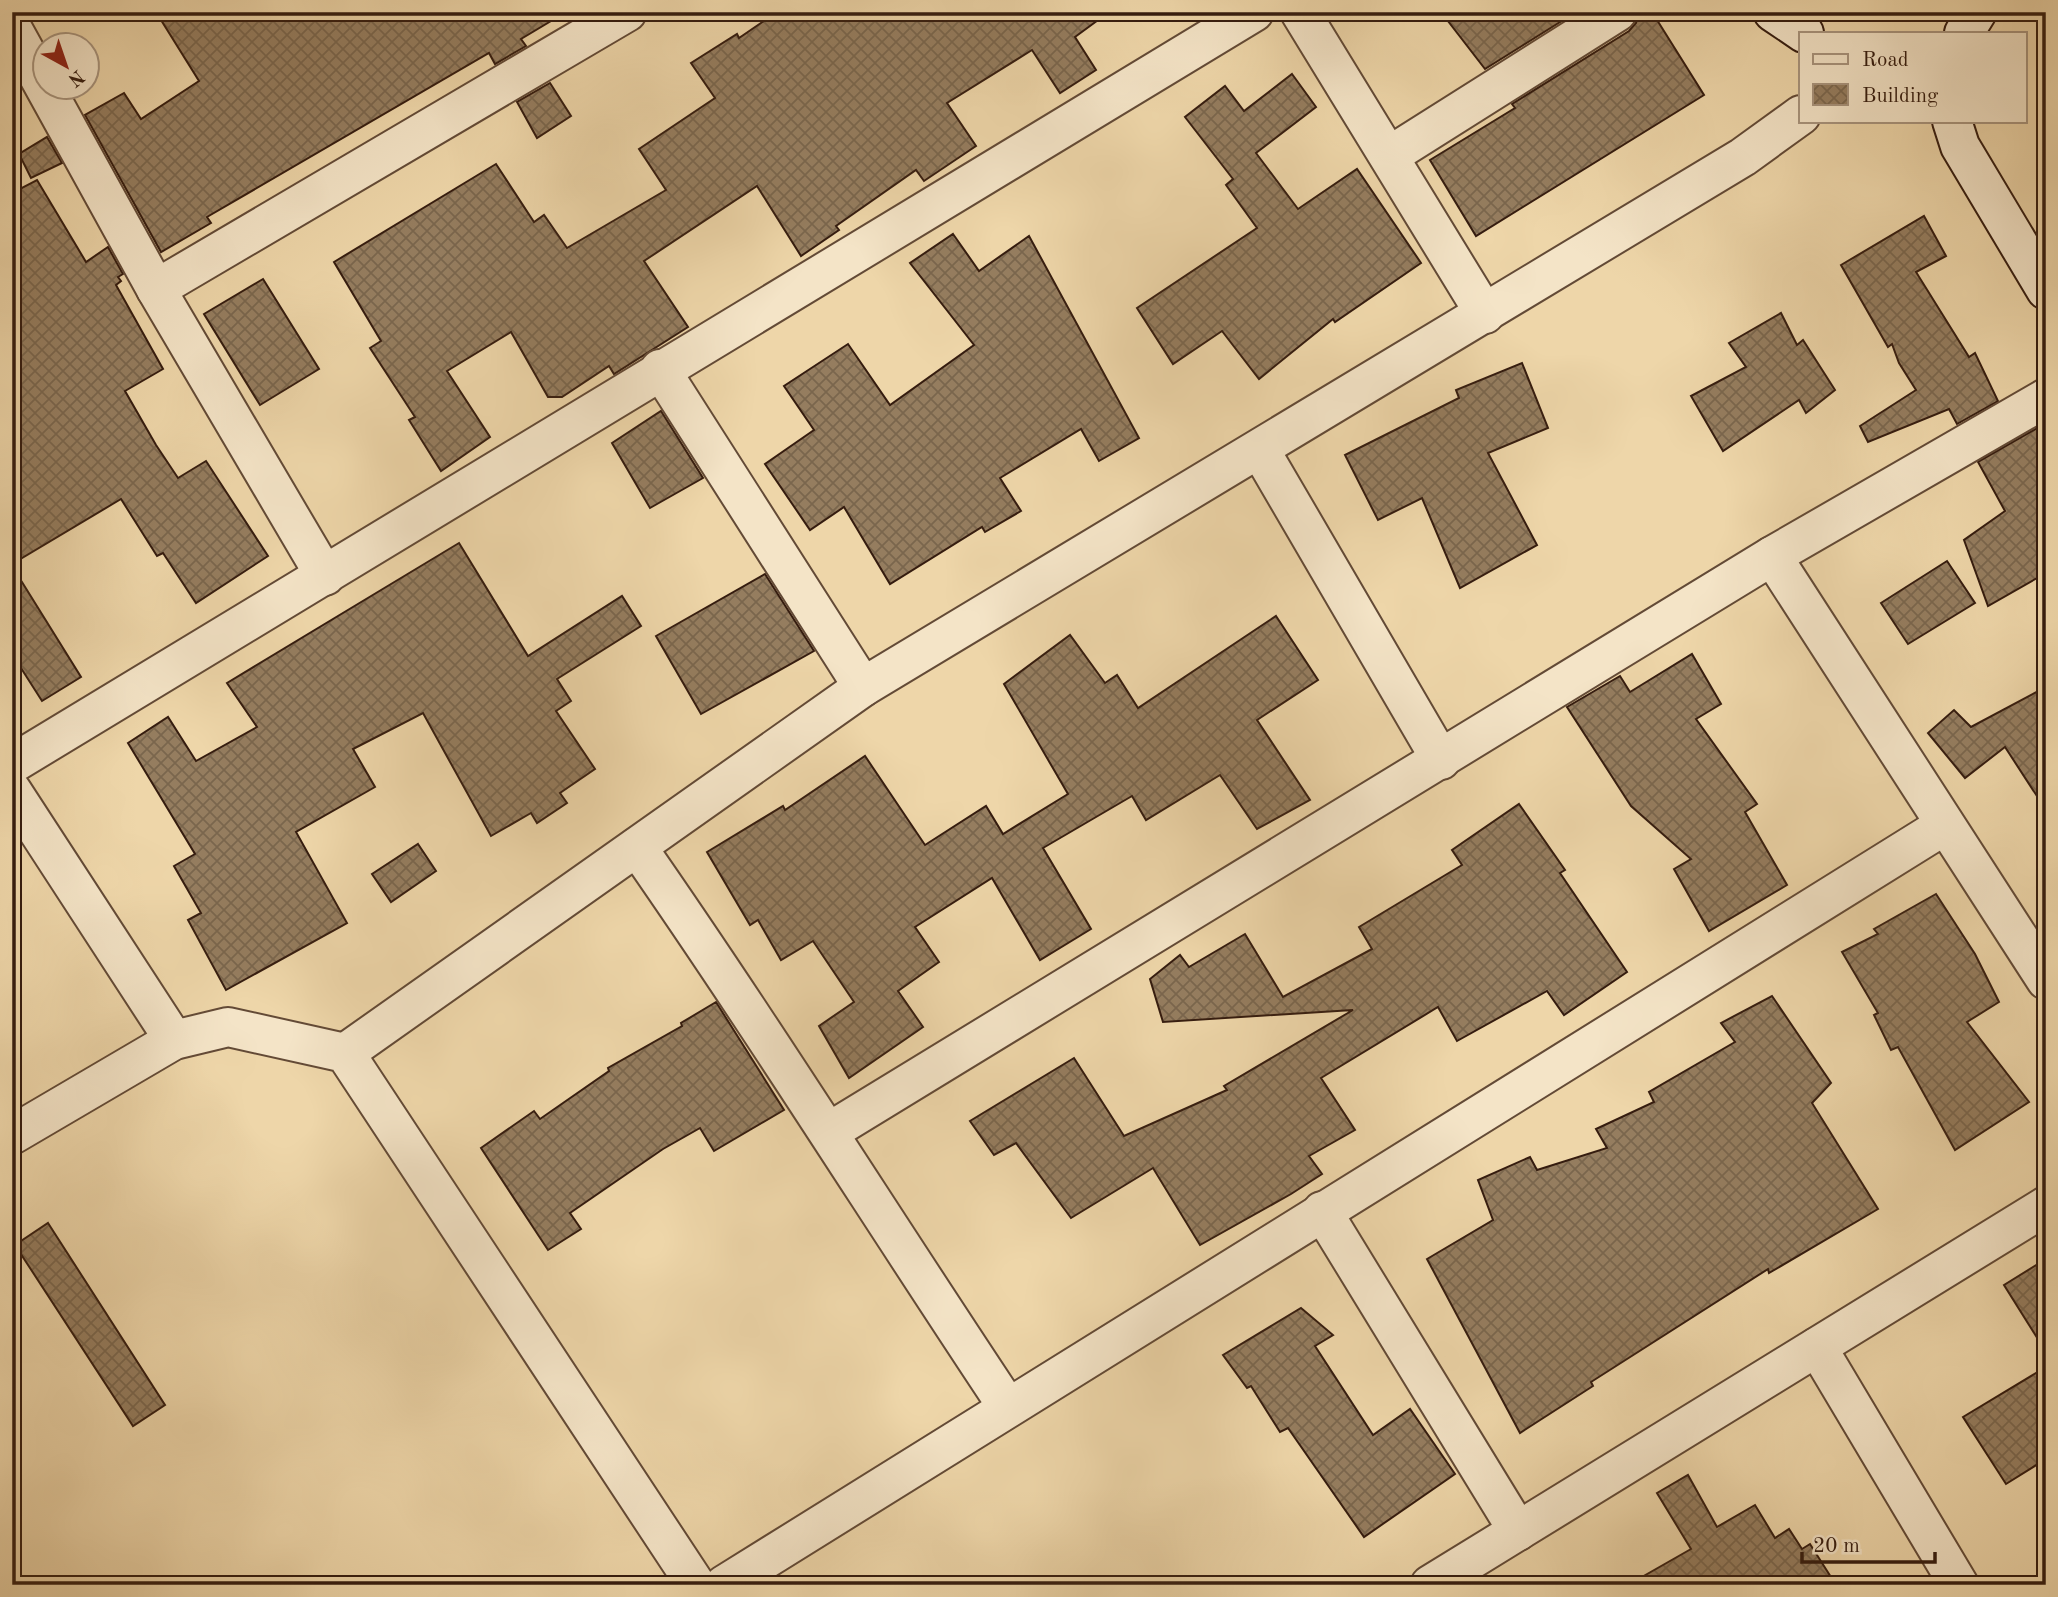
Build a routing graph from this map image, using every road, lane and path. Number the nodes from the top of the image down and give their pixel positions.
1 (627, 12) edge
2 (1254, 12) edge
3 (1300, 12) edge
4 (1617, 12) edge
5 (1773, 12) edge
6 (1977, 12) edge
7 (12, 28) edge
8 (1803, 32) edge
9 (1965, 32) edge
10 (1799, 116) edge
11 (1952, 122) edge
12 (1389, 156) junction
13 (156, 289) junction
14 (2046, 290) edge
15 (1485, 314) junction
16 (660, 369) junction
17 (2046, 398) edge
18 (1260, 450) junction
19 (1772, 556) junction
20 (325, 576) junction
21 (863, 687) junction
22 (1441, 760) junction
23 (12, 764) edge
24 (12, 791) edge
25 (1945, 825) junction
26 (637, 847) junction
27 (2046, 980) edge
28 (174, 1040) junction
29 (345, 1053) junction
30 (829, 1132) junction
31 (12, 1135) edge
32 (2046, 1206) edge
33 (1322, 1211) junction
34 (1817, 1347) junction
35 (1007, 1406) junction
36 (1518, 1531) junction
37 (696, 1585) edge
38 (724, 1585) edge
39 (1430, 1585) edge
40 (1959, 1585) edge

1 - 13 street
2 - 16 street
3 - 12 street
4 - 12 street
5 - 8 street
6 - 9 street
7 - 13 street
10 - 15 street
11 - 14 street
12 - 15 street
13 - 20 street
15 - 18 street
16 - 20 street
16 - 21 street
17 - 19 street
18 - 21 street
18 - 22 street
19 - 22 street
19 - 25 street
20 - 23 street
21 - 26 street
22 - 30 street
24 - 28 street
25 - 27 street
25 - 33 street
26 - 29 street
26 - 30 street
28 - 29 street
28 - 31 street
29 - 37 street
30 - 35 street
32 - 34 street
33 - 35 street
33 - 36 street
34 - 36 street
34 - 40 street
35 - 38 street
36 - 39 street

